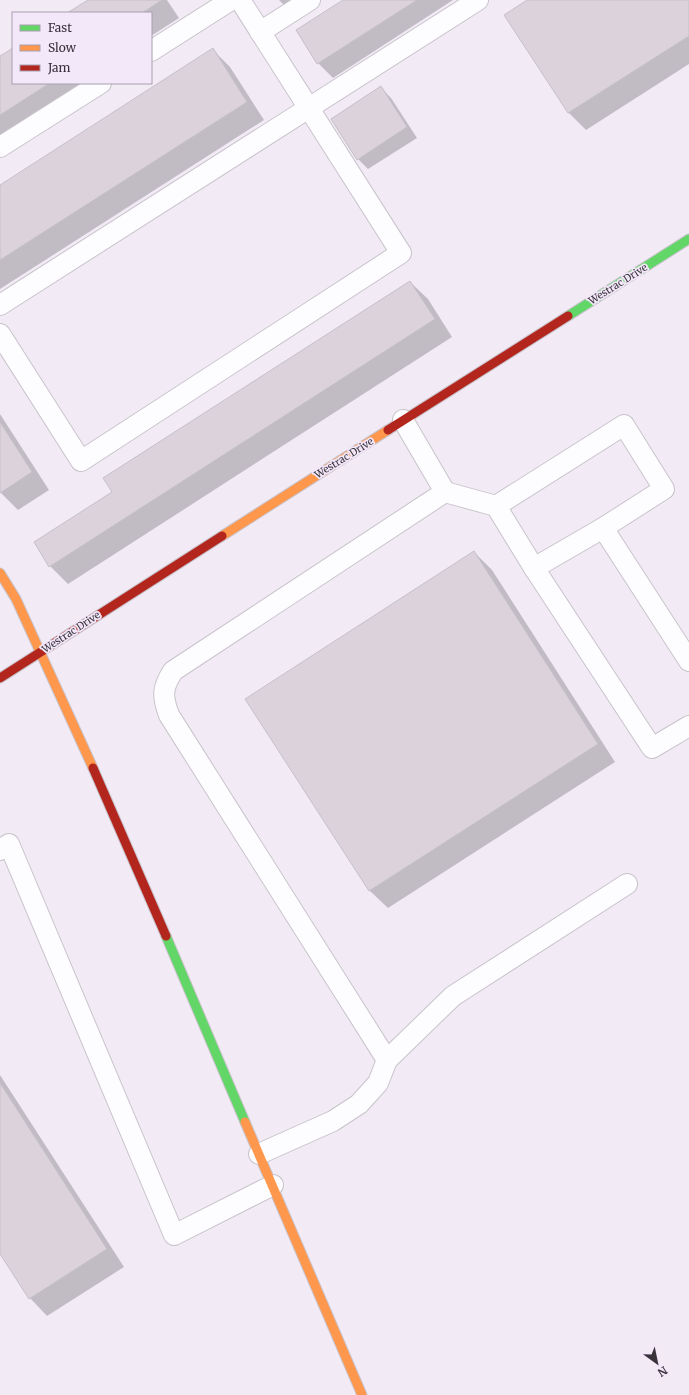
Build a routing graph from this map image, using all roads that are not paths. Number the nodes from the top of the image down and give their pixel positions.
1 (231, 0) edge
2 (240, 0) edge
3 (310, 0) edge
4 (478, 0) edge
5 (260, 32) junction
6 (152, 50) edge
7 (99, 84) edge
8 (308, 108) junction
9 (0, 147) edge
10 (689, 239) edge
11 (0, 305) edge
12 (0, 334) edge
13 (403, 420) junction
14 (445, 492) junction
15 (496, 506) junction
16 (603, 528) junction
17 (534, 568) junction
18 (0, 573) edge
19 (40, 652) junction
20 (689, 661) edge
21 (0, 678) edge
22 (689, 726) edge
23 (0, 850) edge
24 (627, 884) dead end
25 (387, 1060) junction
26 (259, 1154) junction
27 (272, 1185) junction
28 (362, 1395) edge

1 - 6 lane
2 - 5 lane
3 - 5 lane
4 - 8 lane
5 - 8 lane
7 - 9 lane
8 - 11 lane
8 - 12 lane
10 - 13 street, Westrac Drive
13 - 14 lane
13 - 19 street, Westrac Drive
14 - 15 lane
14 - 25 lane
15 - 16 lane
15 - 17 lane
16 - 17 lane
16 - 20 lane
17 - 22 lane
18 - 19 street
19 - 21 street, Westrac Drive
19 - 26 street
23 - 27 lane
24 - 25 lane
25 - 26 lane
26 - 27 street
27 - 28 street

